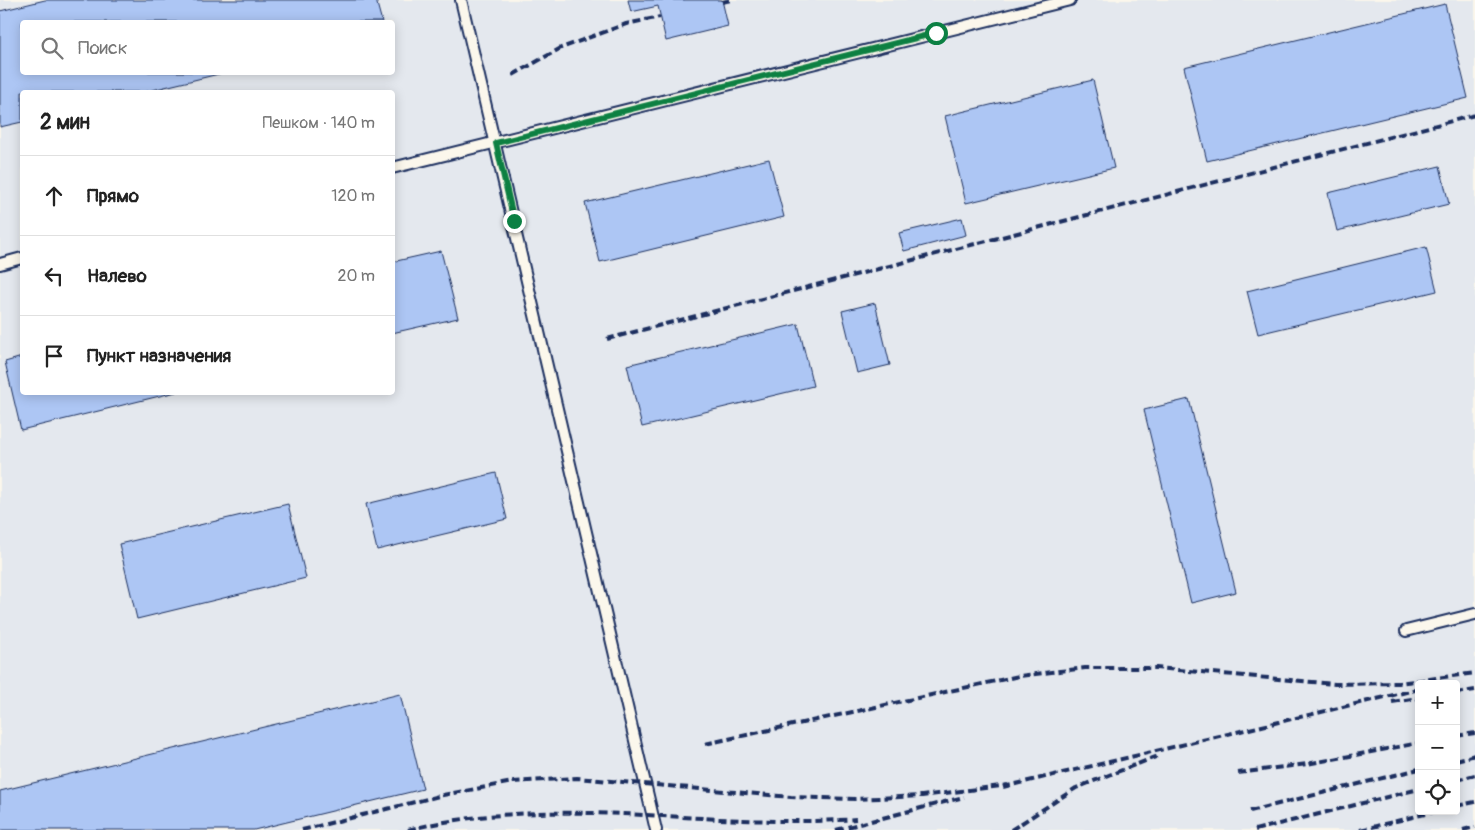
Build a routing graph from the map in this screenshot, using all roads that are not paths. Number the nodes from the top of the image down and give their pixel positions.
1 (461, 0) edge
2 (1070, 0) edge
3 (496, 143) junction
4 (395, 167) edge
5 (20, 259) edge
6 (0, 264) edge
7 (1475, 614) edge
8 (1406, 631) dead end
9 (654, 830) edge

1 - 3 lane
2 - 3 lane
3 - 4 lane
3 - 9 lane
5 - 6 lane
7 - 8 lane

